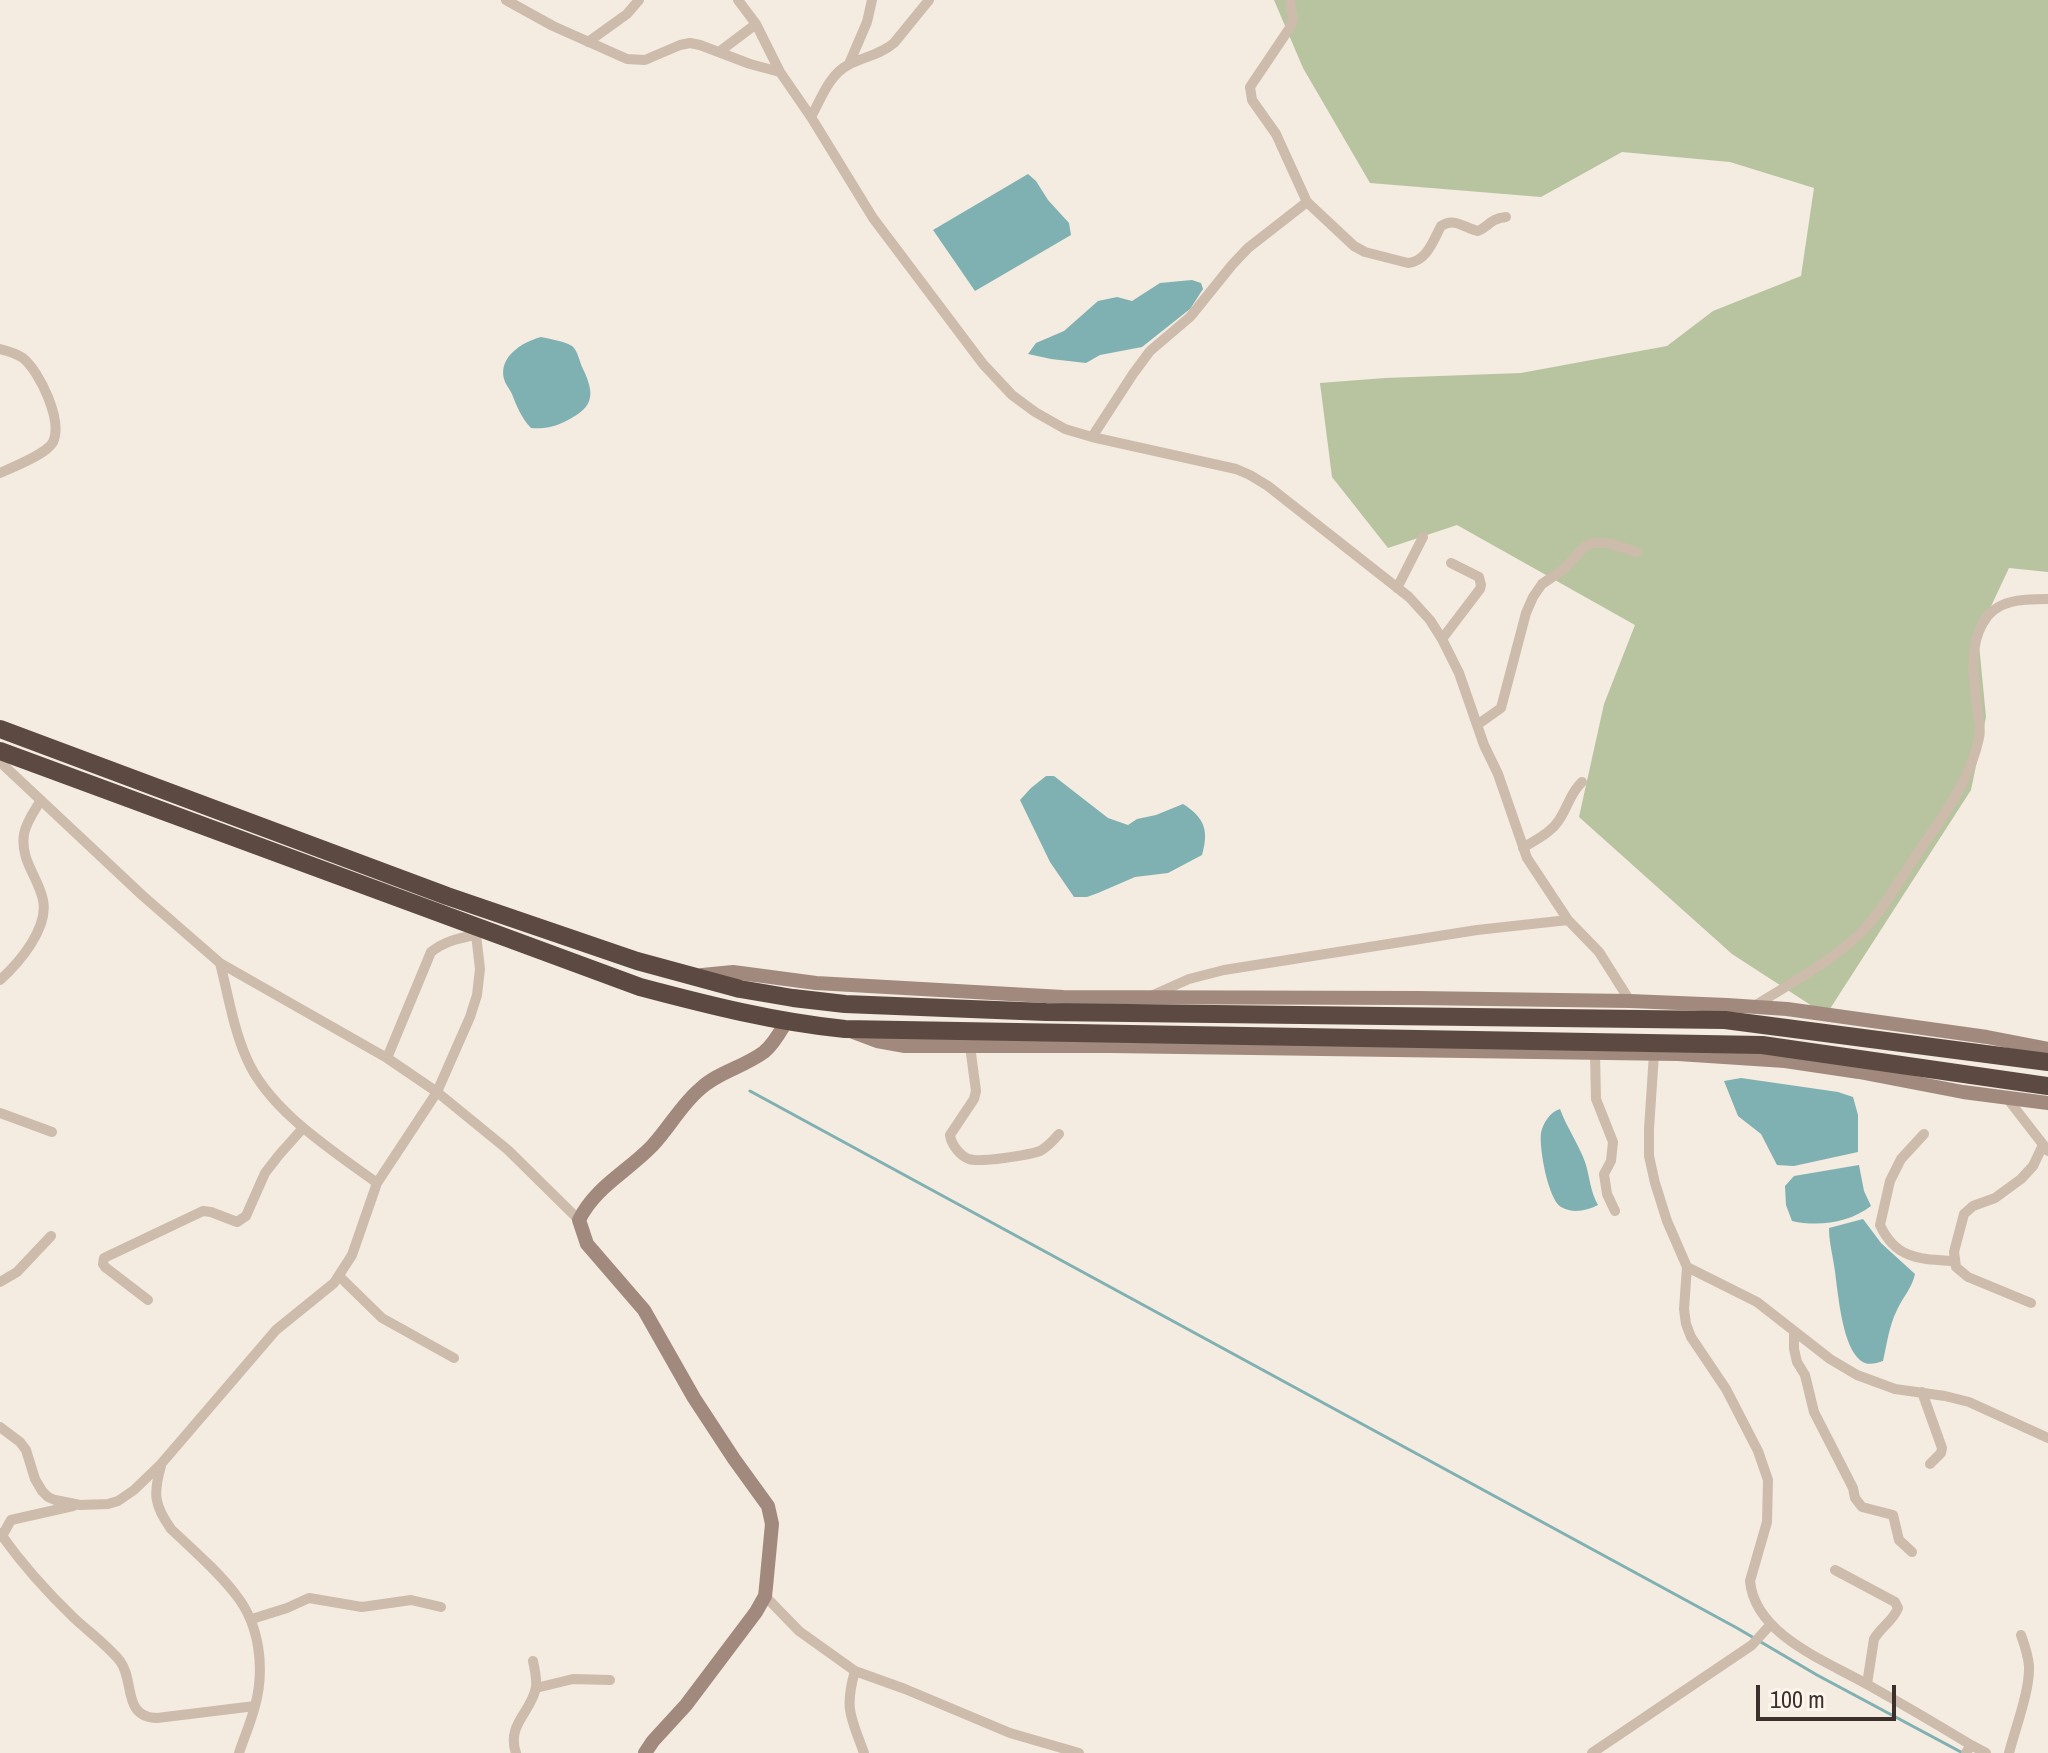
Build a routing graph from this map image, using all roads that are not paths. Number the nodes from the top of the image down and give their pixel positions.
1 (506, 0) edge
2 (639, 0) edge
3 (738, 0) edge
4 (872, 0) edge
5 (929, 0) edge
6 (1290, 0) edge
7 (756, 24) junction
8 (588, 42) junction
9 (719, 52) junction
10 (849, 64) junction
11 (780, 72) junction
12 (811, 117) junction
13 (1307, 202) junction
14 (1506, 217) dead end
15 (0, 349) edge
16 (1092, 437) junction
17 (0, 473) edge
18 (1423, 537) dead end
19 (1637, 552) dead end
20 (1451, 563) dead end
21 (1397, 588) junction
22 (2048, 599) edge
23 (1442, 639) junction
24 (1477, 725) junction
25 (0, 729) edge
26 (0, 751) edge
27 (0, 762) edge
28 (1582, 782) dead end
29 (41, 800) junction
30 (1523, 848) junction
31 (1568, 920) junction
32 (476, 930) junction
33 (220, 963) junction
34 (690, 976) junction
35 (0, 980) edge
36 (1148, 996) junction
37 (1630, 1001) junction
38 (1753, 1007) junction
39 (786, 1022) junction
40 (845, 1029) junction
41 (970, 1046) junction
42 (2048, 1049) edge
43 (1595, 1054) junction
44 (1654, 1054) junction
45 (387, 1058) junction
46 (2048, 1062) edge
47 (2048, 1086) edge
48 (437, 1092) junction
49 (2007, 1098) junction
50 (2048, 1103) edge
51 (0, 1113) edge
52 (303, 1128) junction
53 (52, 1132) dead end
54 (1059, 1134) dead end
55 (1924, 1134) dead end
56 (2045, 1148) edge
57 (377, 1183) junction
58 (1615, 1211) dead end
59 (579, 1220) junction
60 (51, 1236) dead end
61 (1954, 1261) junction
62 (1687, 1267) junction
63 (339, 1276) junction
64 (0, 1282) edge
65 (148, 1300) dead end
66 (2031, 1303) dead end
67 (1794, 1331) junction
68 (454, 1358) dead end
69 (1922, 1392) junction
70 (0, 1427) edge
71 (2048, 1438) edge
72 (161, 1464) junction
73 (1930, 1464) dead end
74 (80, 1505) junction
75 (1, 1534) edge
76 (1912, 1552) dead end
77 (1835, 1570) dead end
78 (765, 1596) junction
79 (441, 1607) dead end
80 (252, 1619) junction
81 (1767, 1628) junction
82 (2021, 1635) dead end
83 (533, 1661) dead end
84 (855, 1671) junction
85 (610, 1680) dead end
86 (1867, 1684) junction
87 (536, 1688) junction
88 (255, 1706) junction
89 (1969, 1749) edge
90 (1073, 1752) edge
91 (239, 1753) edge
92 (516, 1753) edge
93 (645, 1753) edge
94 (864, 1753) edge
95 (1592, 1753) edge
96 (1986, 1753) edge
97 (2009, 1753) edge

1 - 8 street
2 - 8 street
3 - 7 street
4 - 10 street
5 - 10 street
6 - 13 street
7 - 9 street
7 - 11 street
8 - 9 street
9 - 11 street
10 - 12 street
11 - 12 street
12 - 16 street
13 - 14 street
13 - 16 street
15 - 17 street
16 - 21 street
18 - 21 street
19 - 24 street
20 - 23 street
21 - 23 street
22 - 38 street
23 - 24 street
24 - 30 street
25 - 34 highway
26 - 32 highway
27 - 29 street
28 - 30 street
29 - 33 street
29 - 35 street
30 - 31 street
31 - 36 street
31 - 37 street
32 - 39 highway
32 - 45 street
32 - 48 street
33 - 45 street
33 - 52 street
34 - 36 street
34 - 46 highway
36 - 37 street
37 - 38 street
38 - 42 street
39 - 40 highway
39 - 59 street
40 - 41 street
40 - 47 highway
41 - 43 street
41 - 54 street
43 - 44 street
43 - 58 street
44 - 49 street
44 - 62 street
45 - 48 street
48 - 57 street
48 - 59 street
49 - 50 street
49 - 56 street
51 - 53 street
52 - 57 street
52 - 65 street
55 - 61 street
56 - 61 street
57 - 63 street
59 - 78 street
60 - 64 street
61 - 66 street
62 - 67 street
62 - 81 street
63 - 68 street
63 - 72 street
67 - 69 street
67 - 76 street
69 - 71 street
69 - 73 street
70 - 74 street
72 - 74 street
72 - 80 street
74 - 75 street
75 - 88 street
77 - 86 street
78 - 84 street
78 - 93 street
79 - 80 street
80 - 88 street
81 - 86 street
81 - 95 street
82 - 97 street
83 - 87 street
84 - 90 street
84 - 94 street
85 - 87 street
86 - 89 street
87 - 92 street
88 - 91 street
89 - 96 street

